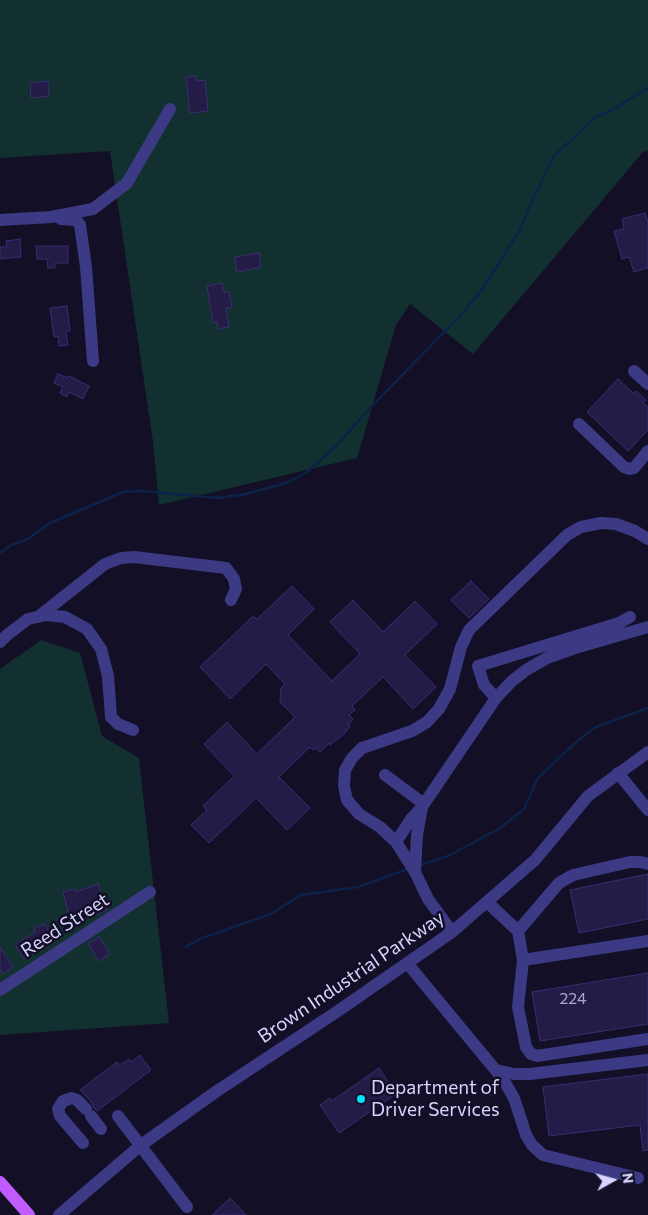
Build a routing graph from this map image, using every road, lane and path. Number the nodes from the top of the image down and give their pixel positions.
1 (170, 109) dead end
2 (51, 217) junction
3 (0, 220) edge
4 (94, 361) dead end
5 (634, 371) dead end
6 (648, 384) edge
7 (579, 424) dead end
8 (648, 451) edge
9 (648, 539) edge
10 (232, 600) dead end
11 (630, 616) dead end
12 (38, 617) junction
13 (648, 627) edge
14 (0, 642) edge
15 (496, 698) junction
16 (133, 730) dead end
17 (648, 752) edge
18 (618, 773) junction
19 (385, 776) dead end
20 (423, 806) junction
21 (648, 810) edge
22 (396, 842) junction
23 (648, 864) edge
24 (415, 872) junction
25 (150, 892) dead end
26 (486, 902) junction
27 (452, 932) junction
28 (518, 932) junction
29 (648, 941) edge
30 (523, 960) junction
31 (407, 963) junction
32 (0, 990) edge
33 (648, 1038) edge
34 (648, 1060) edge
35 (496, 1070) junction
36 (118, 1116) dead end
37 (101, 1129) dead end
38 (84, 1143) dead end
39 (141, 1145) junction
40 (638, 1178) dead end
41 (0, 1182) edge
42 (187, 1207) dead end
43 (29, 1215) edge
44 (59, 1215) edge

1 - 2 street
2 - 3 street
2 - 4 street
5 - 6 street
7 - 8 street
9 - 22 street
10 - 12 street
11 - 15 street
12 - 14 street
12 - 16 street
13 - 15 street
15 - 20 street
17 - 18 street, Brown Industrial Parkway
18 - 21 street
18 - 26 street, Brown Industrial Parkway
19 - 20 street
20 - 22 street
20 - 24 street
22 - 24 street
23 - 28 street
24 - 27 street
25 - 32 street, Reed Street
26 - 27 street, Brown Industrial Parkway
26 - 28 street
27 - 31 street, Brown Industrial Parkway
28 - 30 street
29 - 30 street
30 - 33 street
31 - 35 street
31 - 39 street, Brown Industrial Parkway
34 - 35 street
35 - 40 street
36 - 39 street
37 - 38 street
39 - 42 street
39 - 44 street, Brown Industrial Parkway
41 - 43 main road

